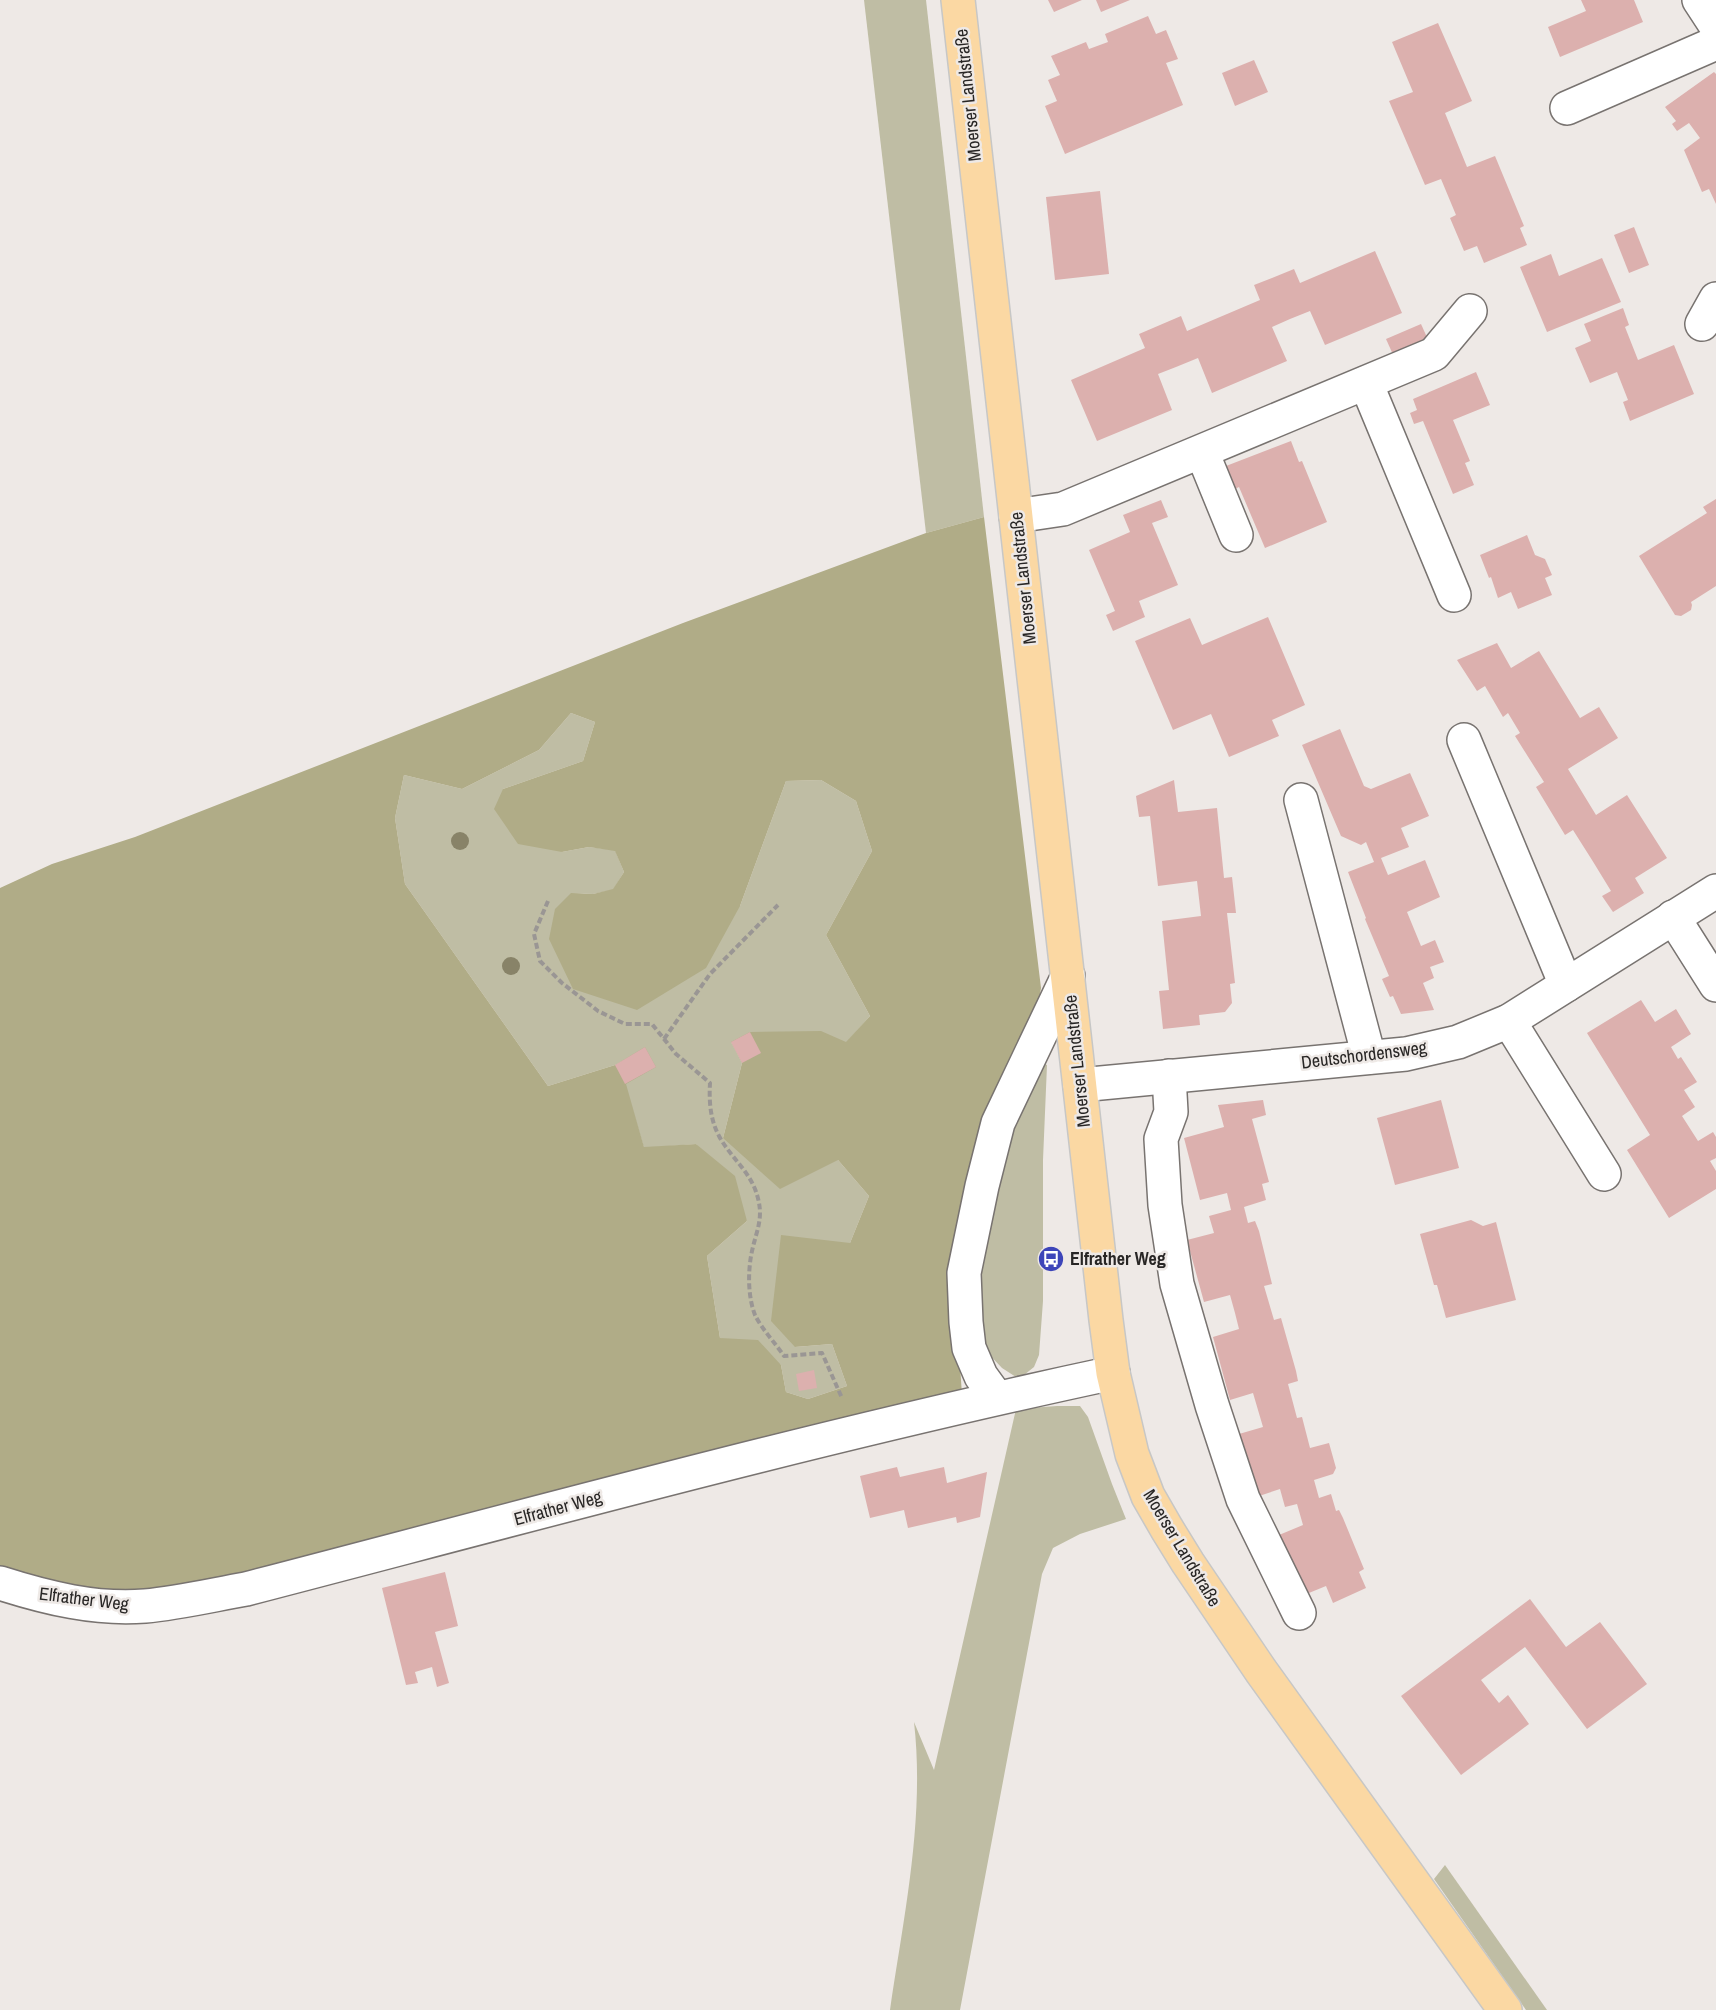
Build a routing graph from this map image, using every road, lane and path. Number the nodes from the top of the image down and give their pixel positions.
1 (958, 0) edge
2 (1699, 0) edge
3 (1716, 26) edge
4 (1716, 43) edge
5 (1567, 108) dead end
6 (1470, 311) dead end
7 (1358, 375) junction
8 (1202, 452) junction
9 (1015, 505) junction
10 (1236, 535) dead end
11 (1454, 595) dead end
12 (1464, 740) dead end
13 (1301, 800) dead end
14 (1716, 891) edge
15 (548, 901) dead end
16 (778, 905) dead end
17 (1673, 917) junction
18 (1068, 976) junction
19 (1566, 985) junction
20 (1716, 986) edge
21 (1509, 1021) junction
22 (664, 1039) junction
23 (1369, 1057) junction
24 (1169, 1076) junction
25 (1080, 1085) junction
26 (1604, 1174) dead end
27 (1113, 1373) junction
28 (997, 1398) junction
29 (857, 1431) junction
30 (0, 1583) edge
31 (1299, 1613) dead end
32 (1505, 2010) edge

1 - 9 main road, Moerser Landstraße
2 - 3 street
4 - 5 street
6 - 7 street
7 - 8 street
7 - 9 street
7 - 11 street
8 - 9 street
8 - 10 street
9 - 18 main road, Moerser Landstraße
12 - 19 street
13 - 23 street
14 - 17 street, Deutschordensweg
15 - 22 path
16 - 22 path
17 - 19 street, Deutschordensweg
17 - 20 street
18 - 25 main road, Moerser Landstraße
18 - 28 street
19 - 21 street, Deutschordensweg
21 - 23 street, Deutschordensweg
21 - 26 street
22 - 29 path
23 - 24 street, Deutschordensweg
24 - 25 street, Deutschordensweg
24 - 31 street
25 - 27 main road, Moerser Landstraße
27 - 28 street, Elfrather Weg
27 - 32 main road, Moerser Landstraße
28 - 29 street, Elfrather Weg
29 - 30 street, Elfrather Weg

